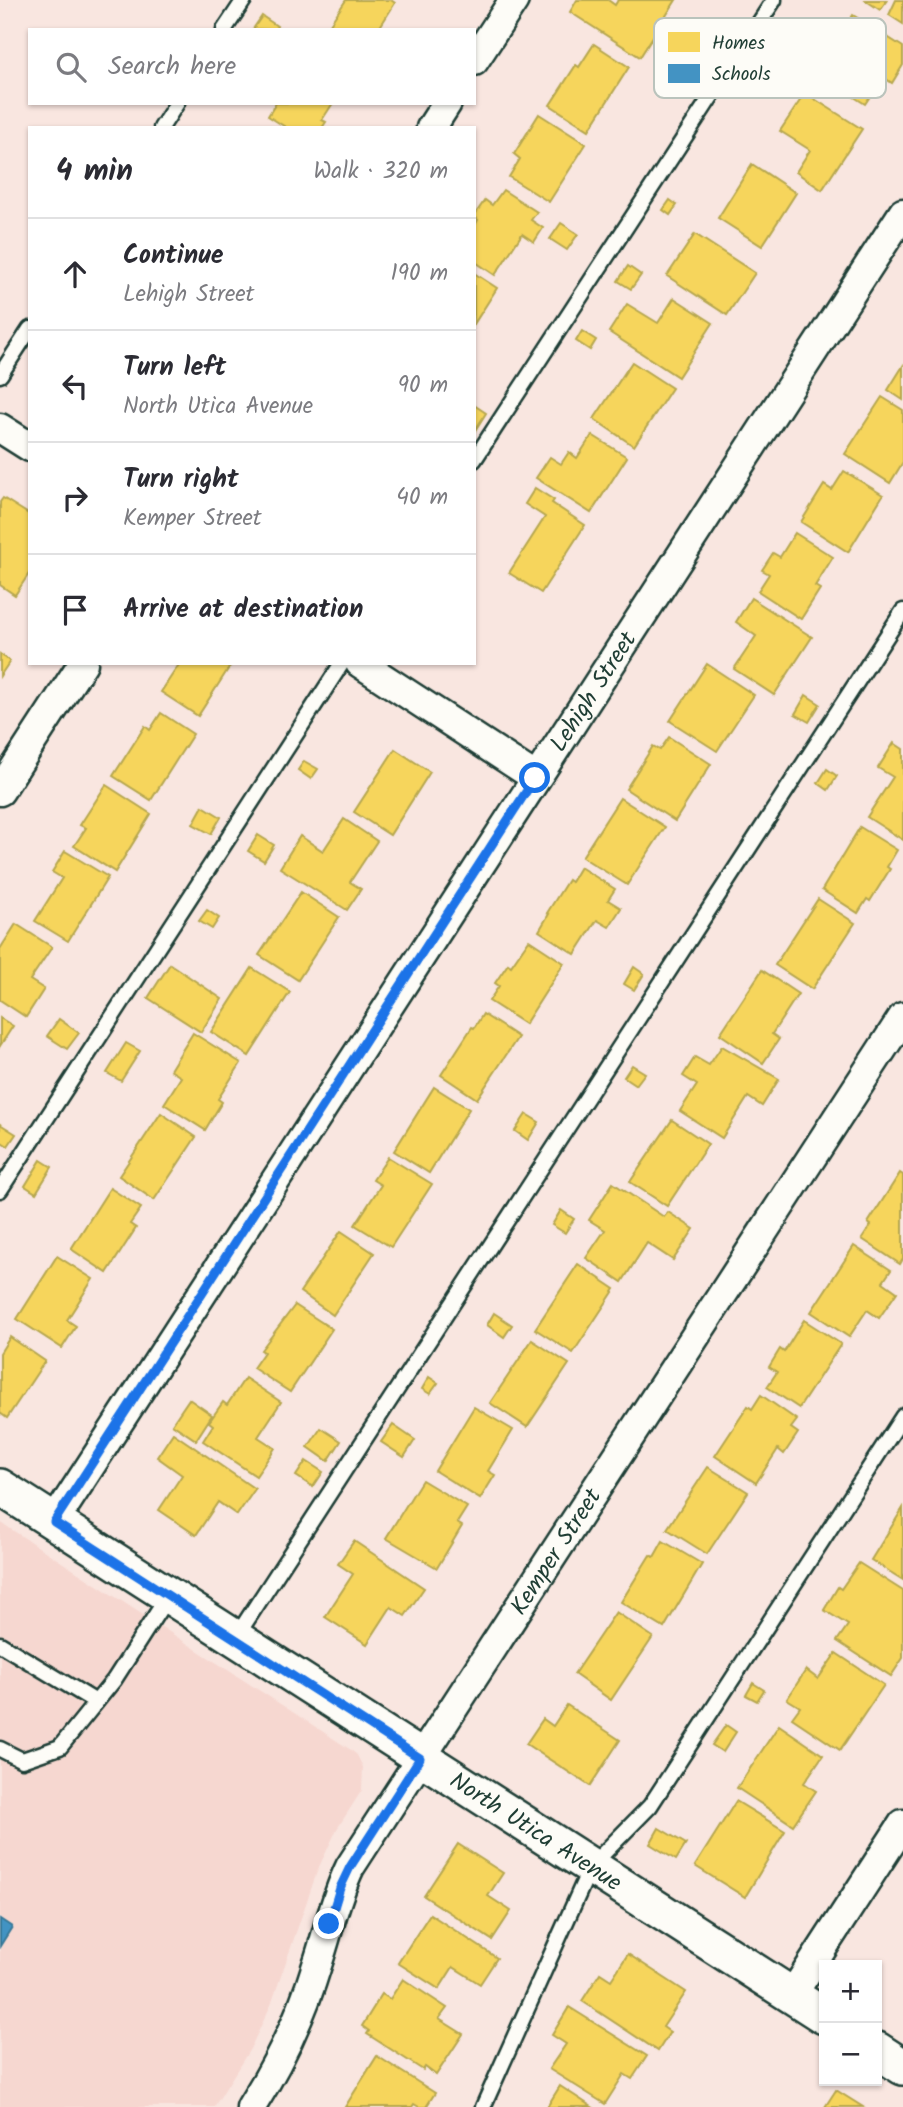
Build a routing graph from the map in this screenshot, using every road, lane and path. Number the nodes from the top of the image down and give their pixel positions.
1 (244, 0) edge
2 (514, 0) edge
3 (774, 0) edge
4 (762, 18) edge
5 (225, 28) edge
6 (476, 58) edge
7 (710, 98) edge
8 (176, 105) edge
9 (446, 105) edge
10 (162, 126) edge
11 (432, 126) edge
12 (903, 214) edge
13 (28, 332) edge
14 (0, 375) edge
15 (0, 428) edge
16 (28, 446) edge
17 (476, 457) edge
18 (903, 611) edge
19 (82, 665) edge
20 (341, 665) edge
21 (363, 665) edge
22 (535, 778) junction
23 (0, 791) edge
24 (903, 1017) edge
25 (0, 1190) edge
26 (903, 1416) edge
27 (0, 1487) edge
28 (54, 1522) junction
29 (168, 1595) junction
30 (235, 1638) junction
31 (0, 1644) edge
32 (96, 1702) junction
33 (0, 1749) edge
34 (420, 1758) junction
35 (903, 1824) edge
36 (591, 1866) junction
37 (792, 1995) junction
38 (819, 2013) edge
39 (882, 2053) edge
40 (903, 2067) edge
41 (251, 2107) edge
42 (483, 2107) edge

1 - 5 lane
2 - 6 street
3 - 4 lane
7 - 17 lane
8 - 10 lane
9 - 11 street
12 - 22 street, Lehigh Street
13 - 14 lane
15 - 16 street
18 - 30 lane
19 - 23 street
20 - 25 lane
21 - 22 street
22 - 28 street, Lehigh Street
24 - 34 street, Kemper Street
26 - 36 lane
27 - 28 street, North Utica Avenue
28 - 29 street, North Utica Avenue
29 - 30 street, North Utica Avenue
29 - 32 lane
30 - 34 street, North Utica Avenue
31 - 32 lane
32 - 33 lane
34 - 36 street, North Utica Avenue
34 - 41 street, Kemper Street
35 - 37 street
36 - 37 street, North Utica Avenue
36 - 42 lane
37 - 38 street, North Utica Avenue
39 - 40 street

